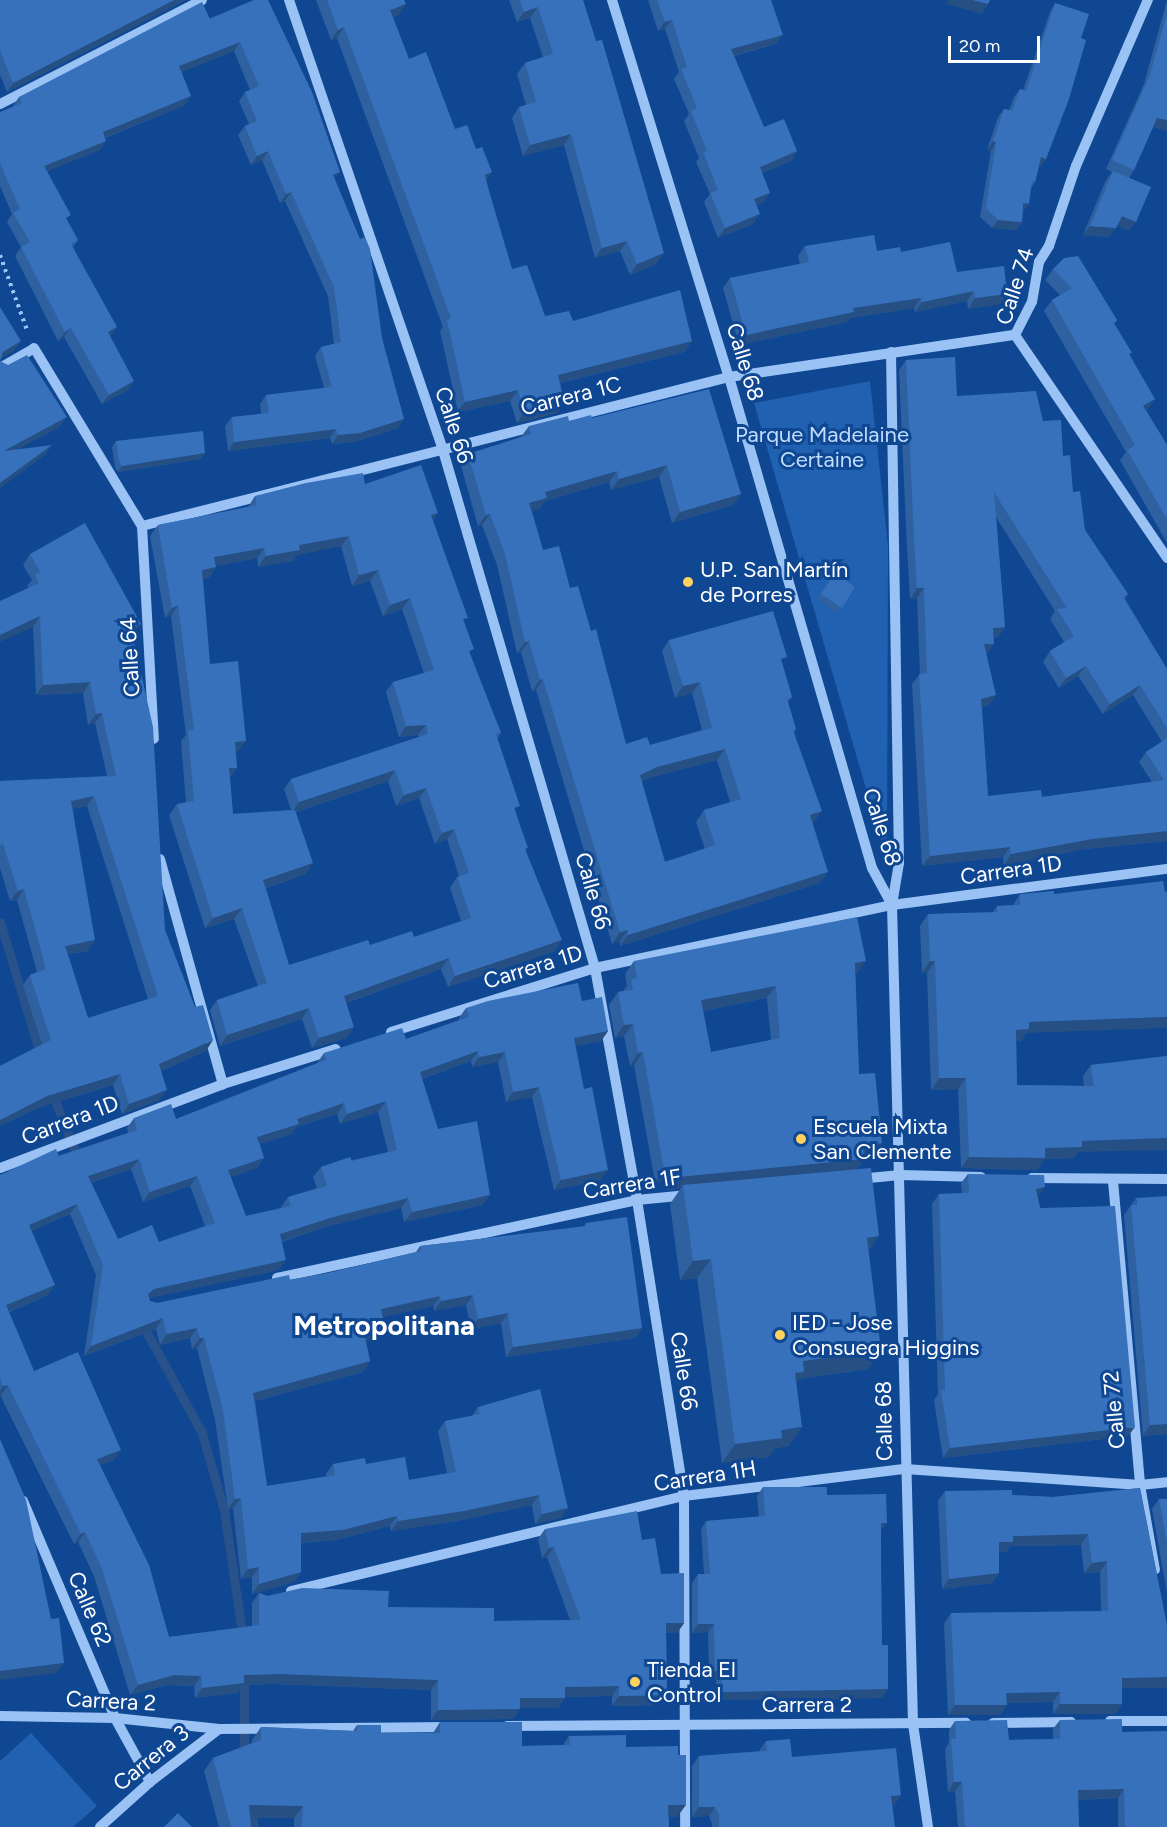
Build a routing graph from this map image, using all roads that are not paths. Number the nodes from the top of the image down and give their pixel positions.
1 (202, 0) edge
2 (289, 0) edge
3 (612, 0) edge
4 (1148, 0) edge
5 (0, 104) edge
6 (1015, 335) junction
7 (891, 352) junction
8 (0, 368) edge
9 (729, 377) junction
10 (442, 447) junction
11 (142, 526) junction
12 (1167, 558) edge
13 (154, 750) edge
14 (160, 844) edge
15 (1167, 869) edge
16 (892, 905) junction
17 (595, 968) junction
18 (381, 1035) edge
19 (347, 1045) edge
20 (223, 1084) junction
21 (0, 1168) edge
22 (900, 1175) junction
23 (995, 1177) edge
24 (1018, 1178) edge
25 (1167, 1179) edge
26 (840, 1180) edge
27 (1113, 1180) junction
28 (697, 1194) edge
29 (637, 1200) junction
30 (264, 1281) edge
31 (905, 1469) junction
32 (1167, 1482) edge
33 (1140, 1485) junction
34 (19, 1492) edge
35 (684, 1496) junction
36 (1157, 1577) edge
37 (281, 1593) edge
38 (0, 1716) edge
39 (115, 1718) junction
40 (1167, 1721) edge
41 (687, 1724) junction
42 (913, 1724) junction
43 (463, 1726) edge
44 (499, 1726) edge
45 (225, 1728) junction
46 (150, 1782) junction
47 (100, 1827) edge
48 (686, 1827) edge
49 (928, 1827) edge

1 - 5 street
2 - 10 street, Calle 66
3 - 9 street, Calle 68
4 - 6 street, Calle 74
6 - 7 street, Carrera 1C
6 - 12 street, Calle 74
7 - 9 street, Carrera 1C
7 - 16 street, Calle 68
8 - 11 street, Calle 64
9 - 10 street, Carrera 1C
9 - 16 street, Calle 68
10 - 11 street, Carrera 1C
10 - 17 street, Calle 66
11 - 13 street, Calle 64
14 - 20 street
15 - 16 street, Carrera 1D
16 - 17 street, Carrera 1D
16 - 22 street, Calle 68
17 - 18 street, Carrera 1D
17 - 29 street, Calle 66
19 - 20 street, Carrera 1D
20 - 21 street, Carrera 1D
22 - 23 street
22 - 26 street
22 - 31 street, Calle 68
24 - 27 street
25 - 27 street
27 - 33 street, Calle 72
28 - 29 street, Carrera 1F
29 - 30 street, Carrera 1F
29 - 35 street, Calle 66
31 - 33 street, Carrera 1H
31 - 35 street, Carrera 1H
31 - 42 street, Calle 68
32 - 33 street, Carrera 1H
33 - 36 street, Calle 72
34 - 39 street, Calle 62
35 - 37 street, Carrera 1H
35 - 41 street, Calle 66
38 - 39 street, Carrera 2
39 - 45 street, Carrera 2
39 - 46 street, Calle 62
40 - 42 street, Carrera 2
41 - 42 street, Carrera 2
41 - 44 street, Carrera 2
41 - 48 street, Calle 66
42 - 49 street, Calle 68
43 - 45 street, Carrera 2
45 - 46 street, Carrera 3
46 - 47 street, Carrera 3

